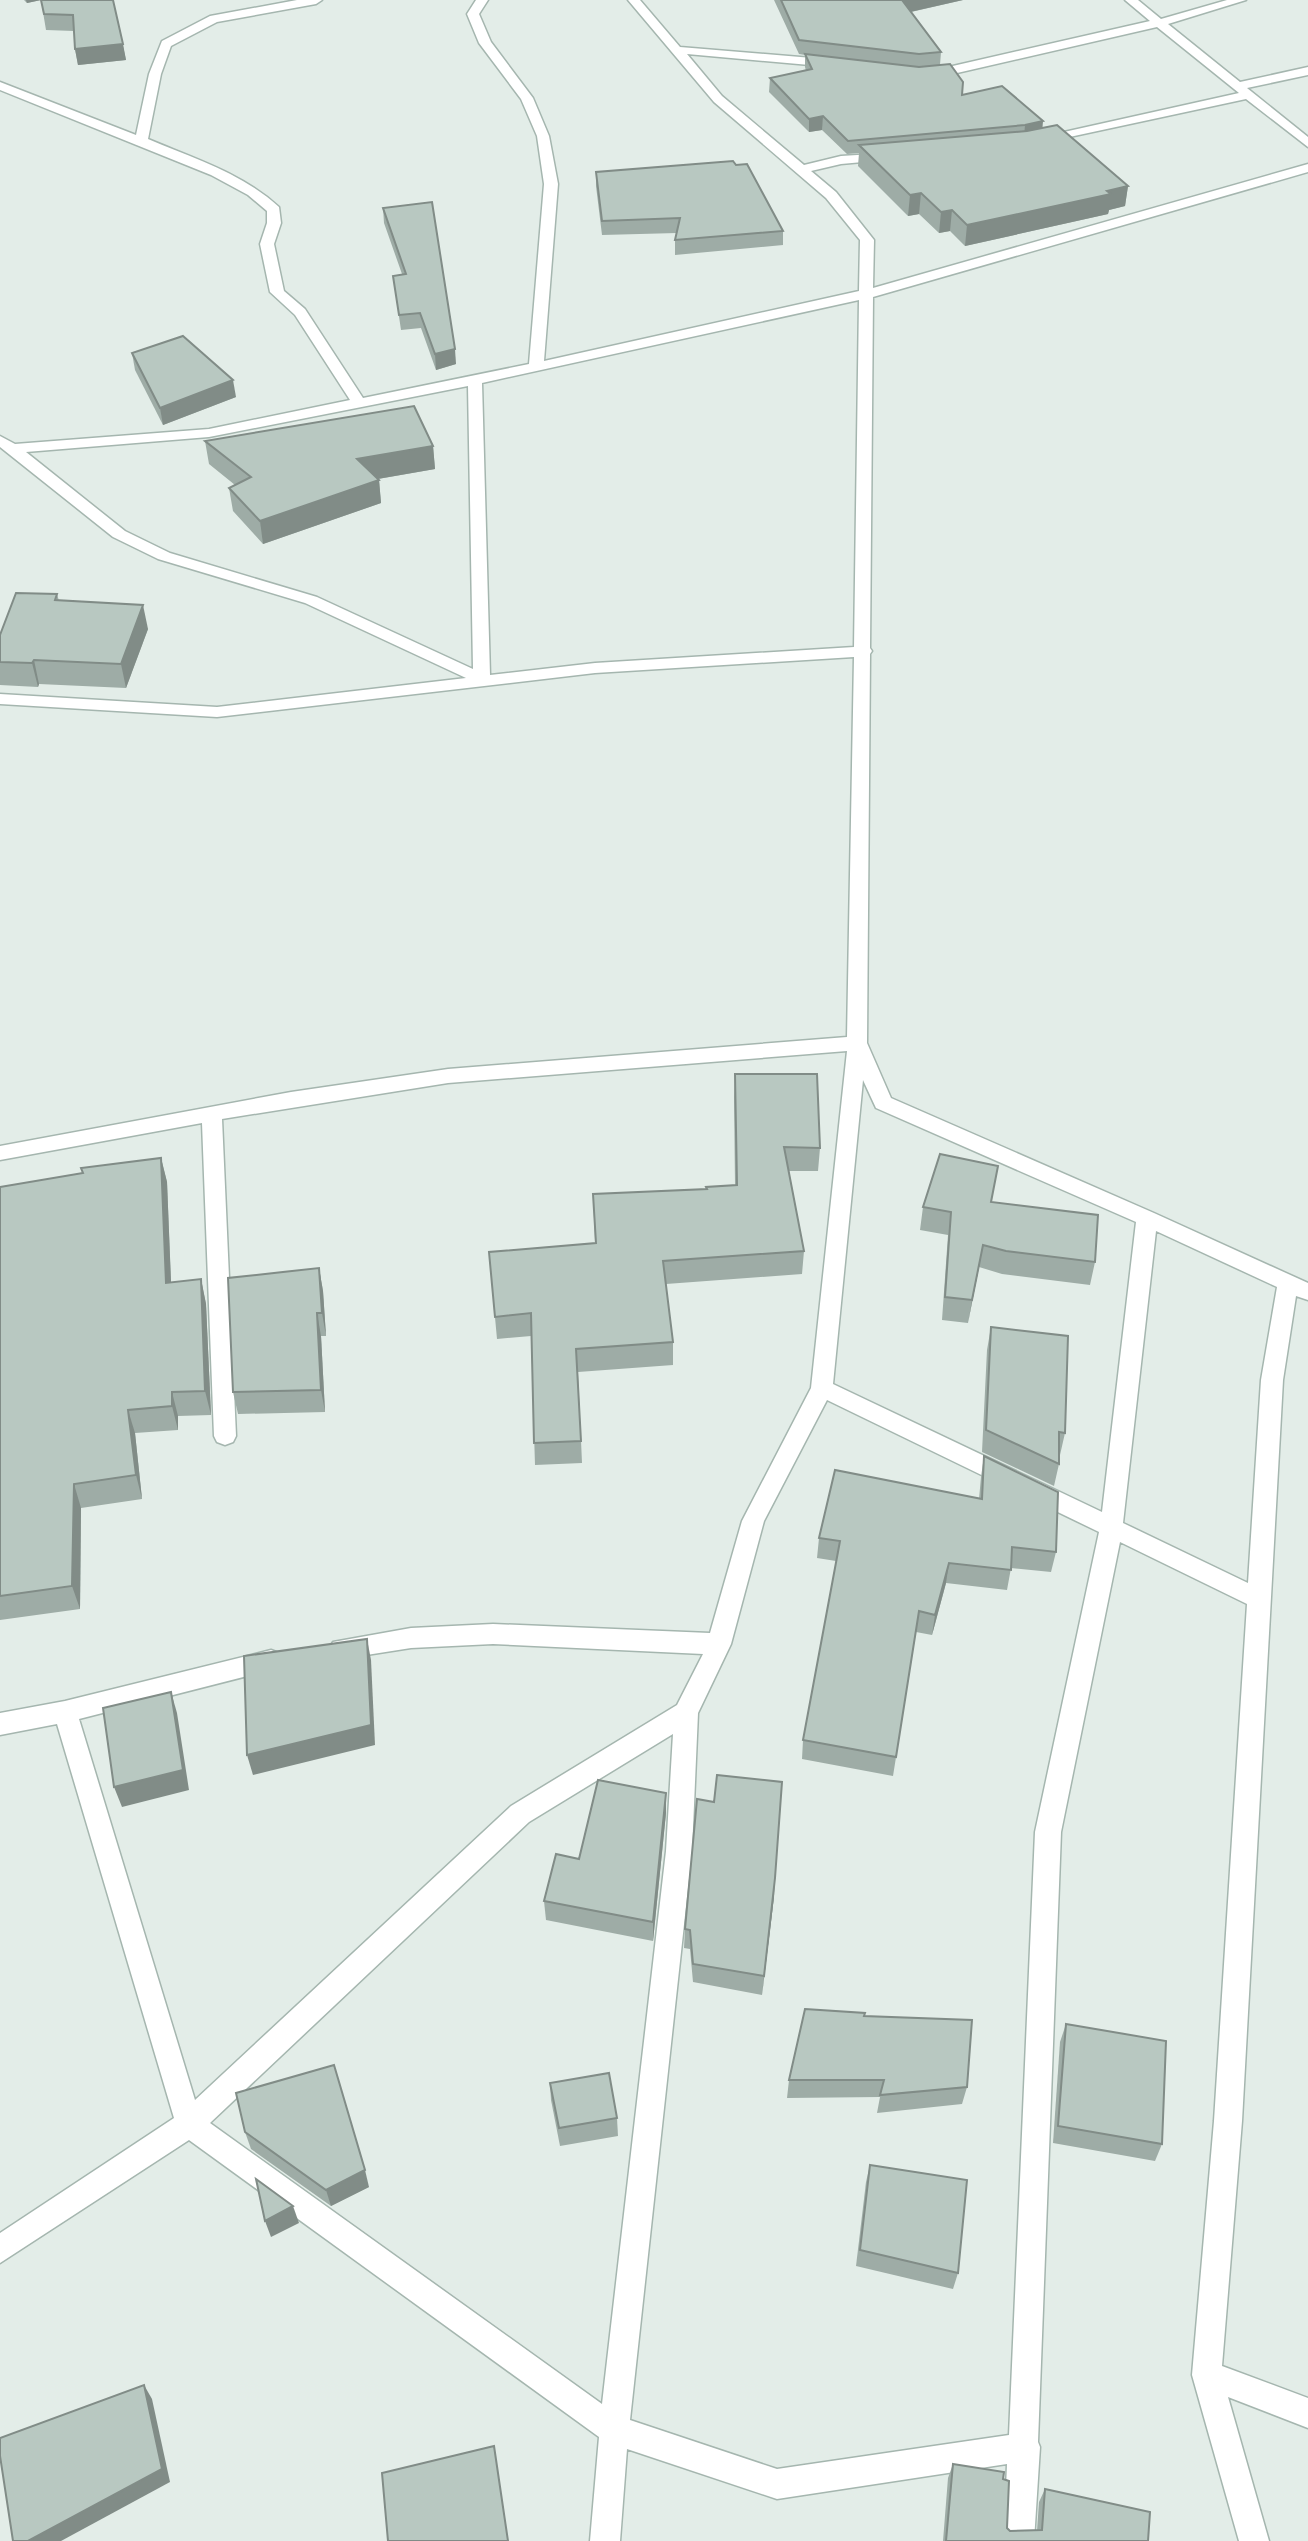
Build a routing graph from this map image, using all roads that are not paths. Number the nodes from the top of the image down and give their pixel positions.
1 (316, 0) edge
2 (482, 0) edge
3 (634, 0) edge
4 (1130, 0) edge
5 (1240, 0) edge
6 (1159, 23) junction
7 (678, 50) junction
8 (844, 64) edge
9 (1308, 71) edge
10 (918, 74) edge
11 (0, 86) edge
12 (1237, 86) junction
13 (1249, 95) junction
14 (141, 141) junction
15 (1308, 143) edge
16 (1024, 145) edge
17 (895, 155) edge
18 (1308, 168) edge
19 (801, 170) junction
20 (867, 294) junction
21 (536, 367) junction
22 (475, 380) junction
23 (359, 403) junction
24 (6, 445) edge
25 (864, 651) junction
26 (482, 679) junction
27 (0, 699) edge
28 (857, 1043) junction
29 (212, 1113) junction
30 (0, 1153) edge
31 (1147, 1218) junction
32 (1298, 1287) edge
33 (822, 1388) junction
34 (225, 1436) dead end
35 (1111, 1529) junction
36 (1259, 1599) junction
37 (719, 1644) junction
38 (321, 1652) edge
39 (295, 1656) edge
40 (65, 1712) junction
41 (686, 1713) junction
42 (0, 1724) edge
43 (189, 2124) junction
44 (0, 2249) edge
45 (1207, 2375) junction
46 (1308, 2413) edge
47 (614, 2430) junction
48 (1025, 2447) junction
49 (605, 2541) edge
50 (1019, 2541) edge
51 (1254, 2541) edge

1 - 14 street
2 - 21 street
3 - 7 street
4 - 6 street
5 - 6 street
6 - 10 street
6 - 12 street
7 - 8 street
7 - 19 street
9 - 12 street
11 - 14 street
12 - 13 street
13 - 15 street
13 - 16 street
14 - 23 street
17 - 19 street
18 - 20 street
19 - 20 street
20 - 21 street
20 - 25 street
21 - 22 street
22 - 23 street
22 - 26 street
23 - 24 street
24 - 26 street
25 - 26 street
25 - 28 street
26 - 27 street
28 - 29 street
28 - 31 street
28 - 33 street
29 - 30 street
29 - 34 street
31 - 32 street
31 - 35 street
32 - 36 street
33 - 35 street
33 - 37 street
35 - 36 street
35 - 48 street
36 - 45 street
37 - 38 street
37 - 41 street
39 - 40 street
40 - 42 street
40 - 43 street
41 - 43 street
41 - 47 street
43 - 44 street
43 - 47 street
45 - 46 street
45 - 51 street
47 - 48 street
47 - 49 street
48 - 50 street

